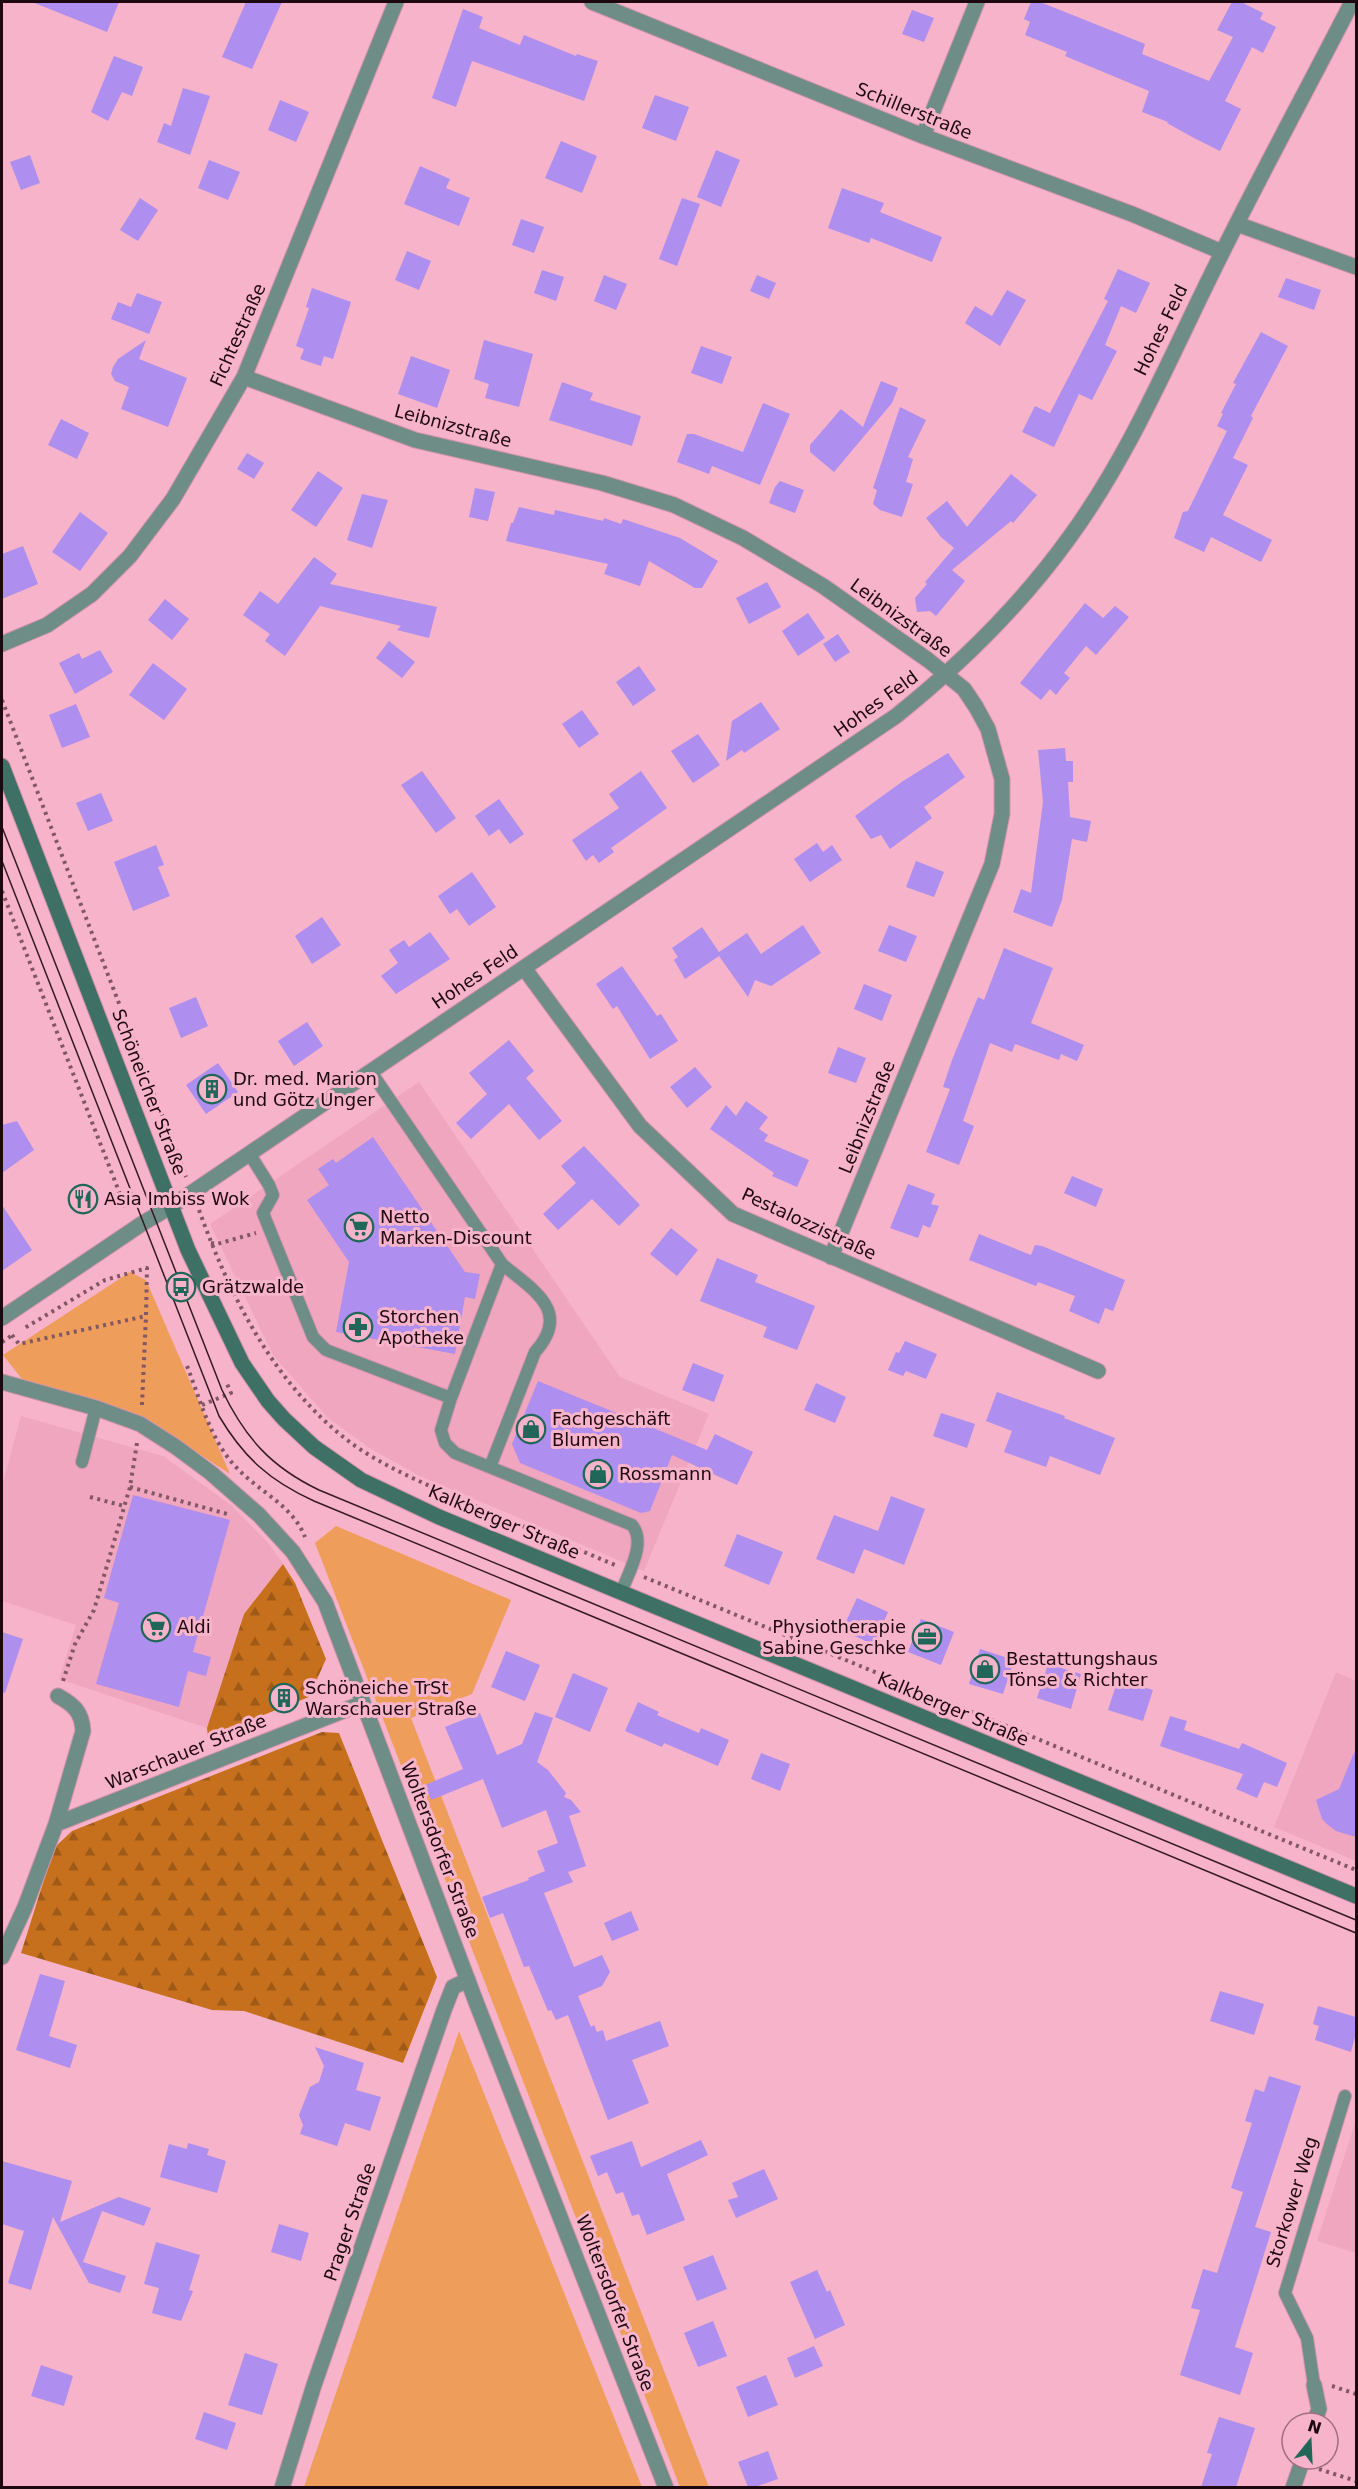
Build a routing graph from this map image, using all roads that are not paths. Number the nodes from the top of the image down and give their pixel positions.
1 (396, 2) edge
2 (592, 2) edge
3 (977, 2) edge
4 (1352, 2) edge
5 (923, 136) junction
6 (1237, 224) junction
7 (1222, 252) junction
8 (1356, 267) edge
9 (244, 376) junction
10 (2, 644) edge
11 (947, 675) junction
12 (2, 766) edge
13 (524, 968) junction
14 (371, 1071) junction
15 (249, 1153) junction
16 (172, 1206) junction
17 (831, 1257) junction
18 (502, 1264) junction
19 (2, 1318) edge
20 (1098, 1371) dead end
21 (2, 1382) edge
22 (451, 1398) junction
23 (96, 1408) junction
24 (284, 1419) joint
25 (82, 1462) dead end
26 (490, 1467) junction
27 (621, 1593) junction
28 (58, 1696) road end
29 (363, 1703) junction
30 (56, 1824) junction
31 (1356, 1896) edge
32 (2, 1957) edge
33 (468, 1980) junction
34 (1345, 2096) dead end
35 (1314, 2385) joint
36 (1318, 2411) edge
37 (1299, 2471) edge
38 (282, 2487) edge
39 (666, 2487) edge
40 (1293, 2487) edge

1 - 9 street, Fichtestraße
2 - 5 street, Schillerstraße
3 - 5 street
4 - 6 street, Hohes Feld
5 - 7 street, Schillerstraße
6 - 7 street, Hohes Feld
6 - 8 street
7 - 11 street, Hohes Feld
9 - 10 street, Fichtestraße
9 - 11 street, Leibnizstraße
11 - 13 street, Hohes Feld
11 - 17 street, Leibnizstraße
12 - 16 main road, Schöneicher Straße
13 - 14 street, Hohes Feld
13 - 17 street, Pestalozzistraße
14 - 15 street, Hohes Feld
14 - 18 lane
15 - 16 street, Hohes Feld
15 - 22 lane
16 - 19 street, Hohes Feld
16 - 24 main road, Schöneicher Straße
17 - 20 street, Pestalozzistraße
18 - 22 lane
18 - 26 lane
21 - 23 street, Woltersdorfer Straße
22 - 26 lane
23 - 25 lane
23 - 29 street, Woltersdorfer Straße
24 - 27 main road, Kalkberger Straße
26 - 27 lane
27 - 31 main road, Kalkberger Straße
28 - 30 street
29 - 30 street, Warschauer Straße
29 - 33 street, Woltersdorfer Straße
30 - 32 street
33 - 38 street, Prager Straße
33 - 39 street, Woltersdorfer Straße
34 - 35 lane, Storkower Weg
35 - 36 street, Storkower Weg
37 - 40 street

